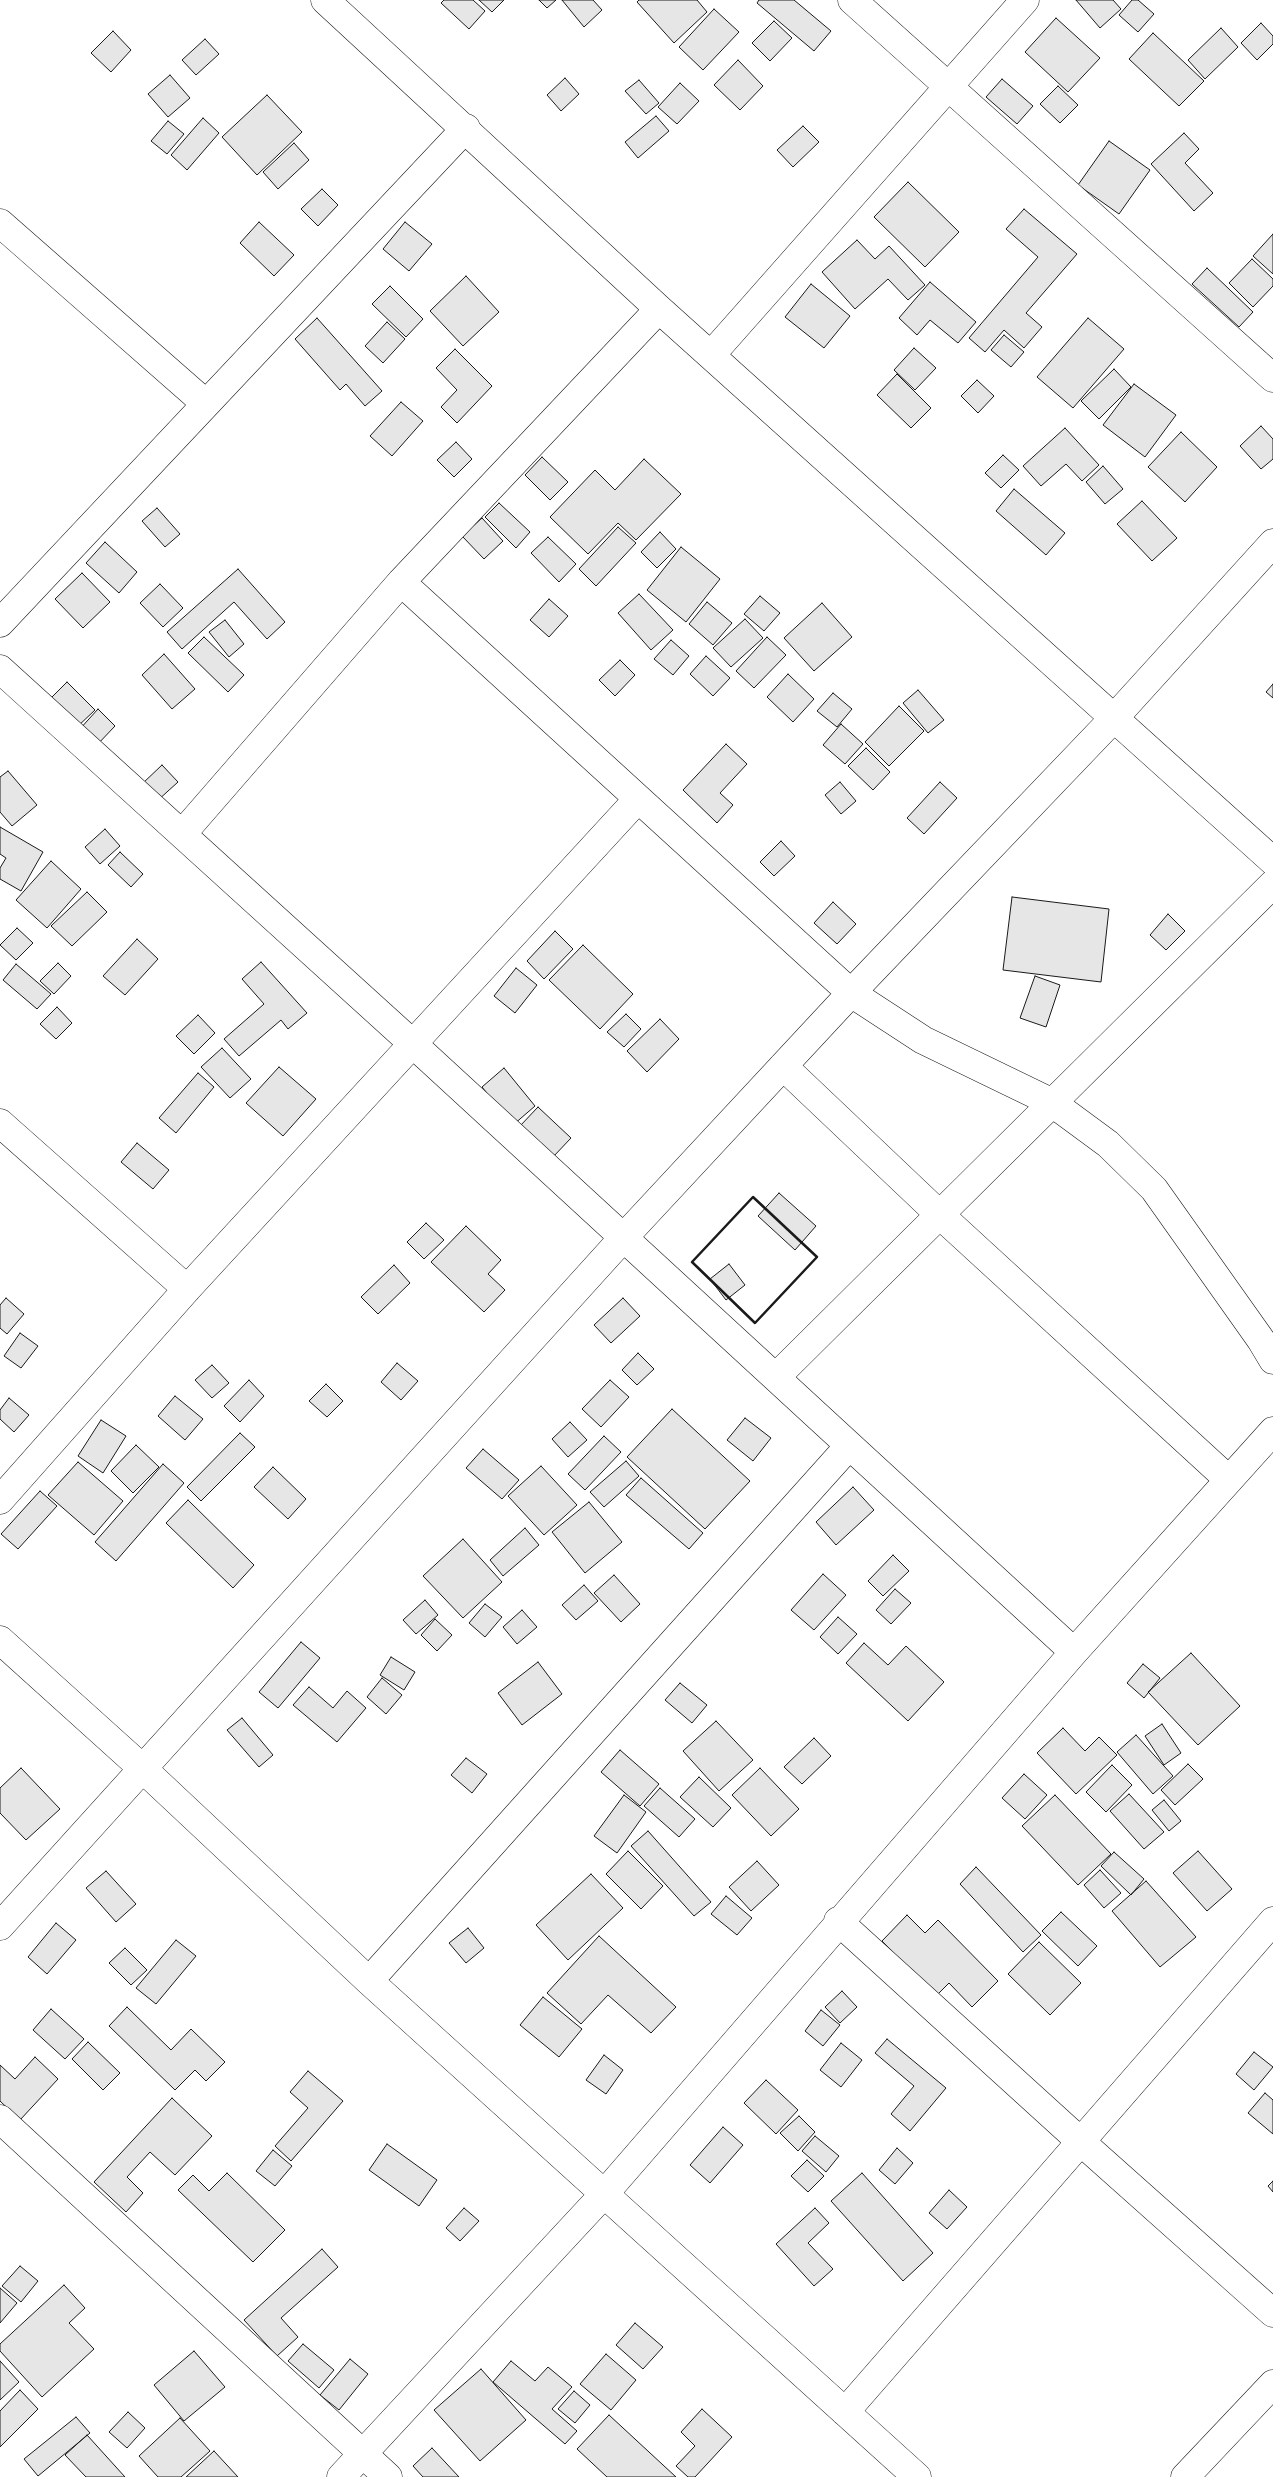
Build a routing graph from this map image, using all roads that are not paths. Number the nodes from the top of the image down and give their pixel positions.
1 (325, 0) edge
2 (852, 0) edge
3 (1025, 0) edge
4 (947, 87) junction
5 (466, 128) junction
6 (0, 223) edge
7 (659, 309) junction
8 (711, 355) junction
9 (1273, 378) edge
10 (205, 403) junction
11 (1273, 543) edge
12 (401, 582) junction
13 (0, 623) edge
14 (0, 669) edge
15 (1115, 717) junction
16 (638, 800) junction
17 (182, 834) junction
18 (1273, 861) edge
19 (1273, 884) edge
20 (851, 993) junction
21 (413, 1044) junction
22 (783, 1066) junction
23 (1051, 1102) junction
24 (0, 1123) edge
25 (939, 1214) junction
26 (624, 1237) junction
27 (187, 1289) junction
28 (1273, 1360) edge
29 (776, 1377) junction
30 (1273, 1431) edge
31 (849, 1446) junction
32 (1229, 1480) junction
33 (0, 1500) edge
34 (0, 1640) edge
35 (1074, 1652) junction
36 (142, 1768) junction
37 (838, 1921) junction
38 (1273, 1921) edge
39 (0, 1926) edge
40 (369, 1981) junction
41 (0, 2118) edge
42 (1080, 2141) junction
43 (605, 2193) junction
44 (1273, 2314) edge
45 (1273, 2384) edge
46 (845, 2412) junction
47 (363, 2454) junction
48 (341, 2477) edge
49 (388, 2477) edge
50 (917, 2477) edge
51 (1185, 2477) edge

1 - 5 street
2 - 4 street
3 - 4 street
4 - 8 street
4 - 9 street
5 - 7 street
5 - 10 street
6 - 10 street
7 - 8 street
7 - 12 street
8 - 15 street
10 - 13 street
11 - 15 street
12 - 16 street
12 - 17 street
14 - 17 street
15 - 18 street
15 - 20 street
16 - 20 street
16 - 21 street
17 - 21 street
19 - 23 street
20 - 22 street
20 - 23 street
21 - 26 street
21 - 27 street
22 - 25 street
22 - 26 street
23 - 25 street
23 - 28 street
24 - 27 street
25 - 29 street
25 - 32 street
26 - 29 street
26 - 36 street
27 - 33 street
29 - 31 street
30 - 32 street
31 - 35 street
31 - 40 street
32 - 35 street
34 - 36 street
35 - 37 street
36 - 39 street
36 - 40 street
37 - 42 street
37 - 43 street
38 - 42 street
40 - 43 street
41 - 47 street
42 - 44 street
42 - 46 street
43 - 46 street
43 - 47 street
45 - 51 street
46 - 50 street
47 - 48 street
47 - 49 street

